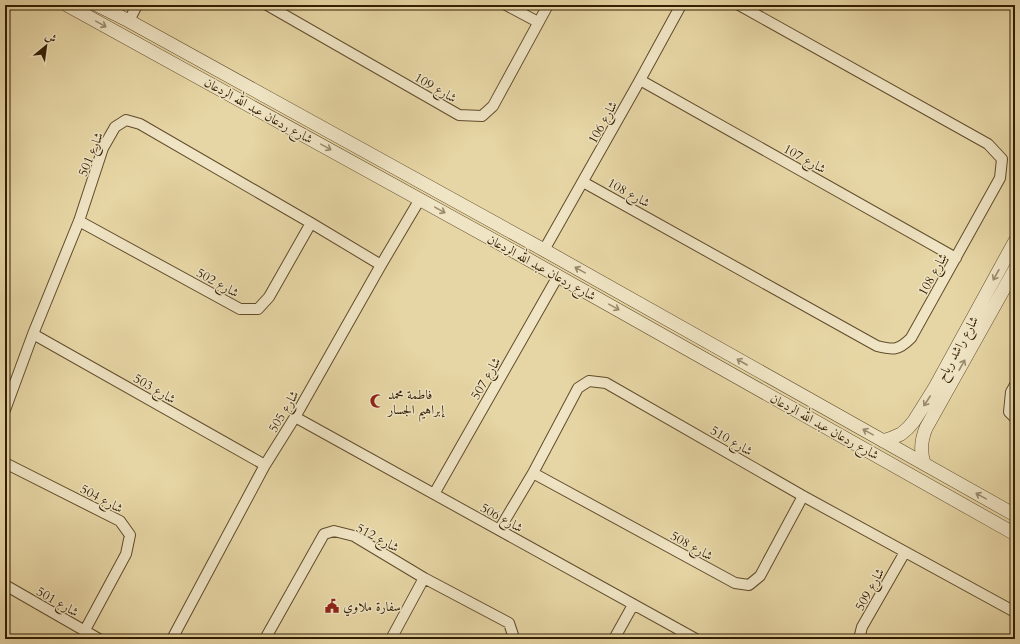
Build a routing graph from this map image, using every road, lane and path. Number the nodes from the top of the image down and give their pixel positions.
1 (67, 5) edge
2 (96, 5) edge
3 (137, 5) edge
4 (267, 5) edge
5 (506, 5) edge
6 (548, 5) edge
7 (681, 5) edge
8 (739, 5) edge
9 (129, 21) junction
10 (538, 22) junction
11 (640, 80) junction
12 (303, 118) junction
13 (296, 130) junction
14 (583, 182) junction
15 (420, 199) junction
16 (79, 221) junction
17 (311, 223) junction
18 (1015, 241) edge
19 (544, 250) junction
20 (956, 258) junction
21 (381, 265) junction
22 (1015, 269) edge
23 (558, 276) junction
24 (680, 326) junction
25 (33, 334) junction
26 (672, 340) junction
27 (761, 373) junction
28 (1015, 385) edge
29 (754, 386) junction
30 (5, 410) edge
31 (295, 417) junction
32 (1015, 418) edge
33 (914, 421) junction
34 (926, 428) junction
35 (883, 441) junction
36 (5, 463) edge
37 (924, 463) junction
38 (265, 465) junction
39 (533, 473) junction
40 (434, 494) junction
41 (803, 496) junction
42 (1015, 515) edge
43 (499, 530) junction
44 (1015, 534) edge
45 (905, 552) junction
46 (424, 578) junction
47 (5, 585) edge
48 (634, 605) junction
49 (1015, 612) edge
50 (84, 630) junction
51 (99, 639) edge
52 (172, 639) edge
53 (265, 639) edge
54 (391, 639) edge
55 (513, 639) edge
56 (614, 639) edge
57 (696, 639) edge
58 (859, 639) edge

1 -> 13 street, شارع ردعان عبد الله الردعان
2 - 9 street, شارع ردعان عبد الله الردعان
3 - 9 street
4 - 10 street, شارع 109
5 - 10 street
6 - 10 street, شارع 109
7 - 11 street, شارع 106
8 - 20 street, شارع 108
9 - 12 street, شارع ردعان عبد الله الردعان
11 - 14 street, شارع 106
11 - 20 street, شارع 107
12 - 13 street
12 - 19 street, شارع ردعان عبد الله الردعان
13 -> 15 street, شارع ردعان عبد الله الردعان
14 - 19 street, شارع 106
14 - 20 street, شارع 108
15 - 21 street, شارع 505
15 -> 23 street, شارع ردعان عبد الله الردعان
16 - 17 street, شارع 502
16 - 17 street, شارع 501
16 - 25 street, شارع 501
17 - 21 street, شارع 501
18 -> 33 street, شارع راشد رباح
24 -> 19 street, شارع ردعان عبد الله الردعان
21 - 31 street, شارع 505
34 -> 22 street, شارع راشد رباح
23 -> 26 street, شارع ردعان عبد الله الردعان
23 - 40 street, شارع 507
24 - 26 street
27 -> 24 street, شارع ردعان عبد الله الردعان
25 - 30 street, شارع 501
25 - 38 street, شارع 503
26 - 29 street, شارع ردعان عبد الله الردعان
27 - 29 street
35 -> 27 street, شارع ردعان عبد الله الردعان
28 - 32 street
29 - 44 street, شارع ردعان عبد الله الردعان
31 - 38 street, شارع 505
31 - 40 street, شارع 506
33 - 34 street
33 - 35 street, شارع راشد رباح
34 - 37 street, شارع راشد رباح
35 - 37 street, شارع ردعان عبد الله الردعان
36 - 50 street, شارع 504
42 -> 37 street, شارع ردعان عبد الله الردعان
38 - 52 street, شارع 505
39 - 41 street, شارع 508
39 - 41 street, شارع 510
39 - 43 street, شارع 510
40 - 43 street, شارع 506
41 - 45 street, شارع 510
43 - 48 street, شارع 506
45 - 49 street, شارع 510
45 - 58 street, شارع 509
46 - 53 street, شارع 512
46 - 54 street
46 - 55 street, شارع 512
47 - 50 street, شارع 501
48 - 56 street
48 - 57 street, شارع 506
50 - 51 street, شارع 501

